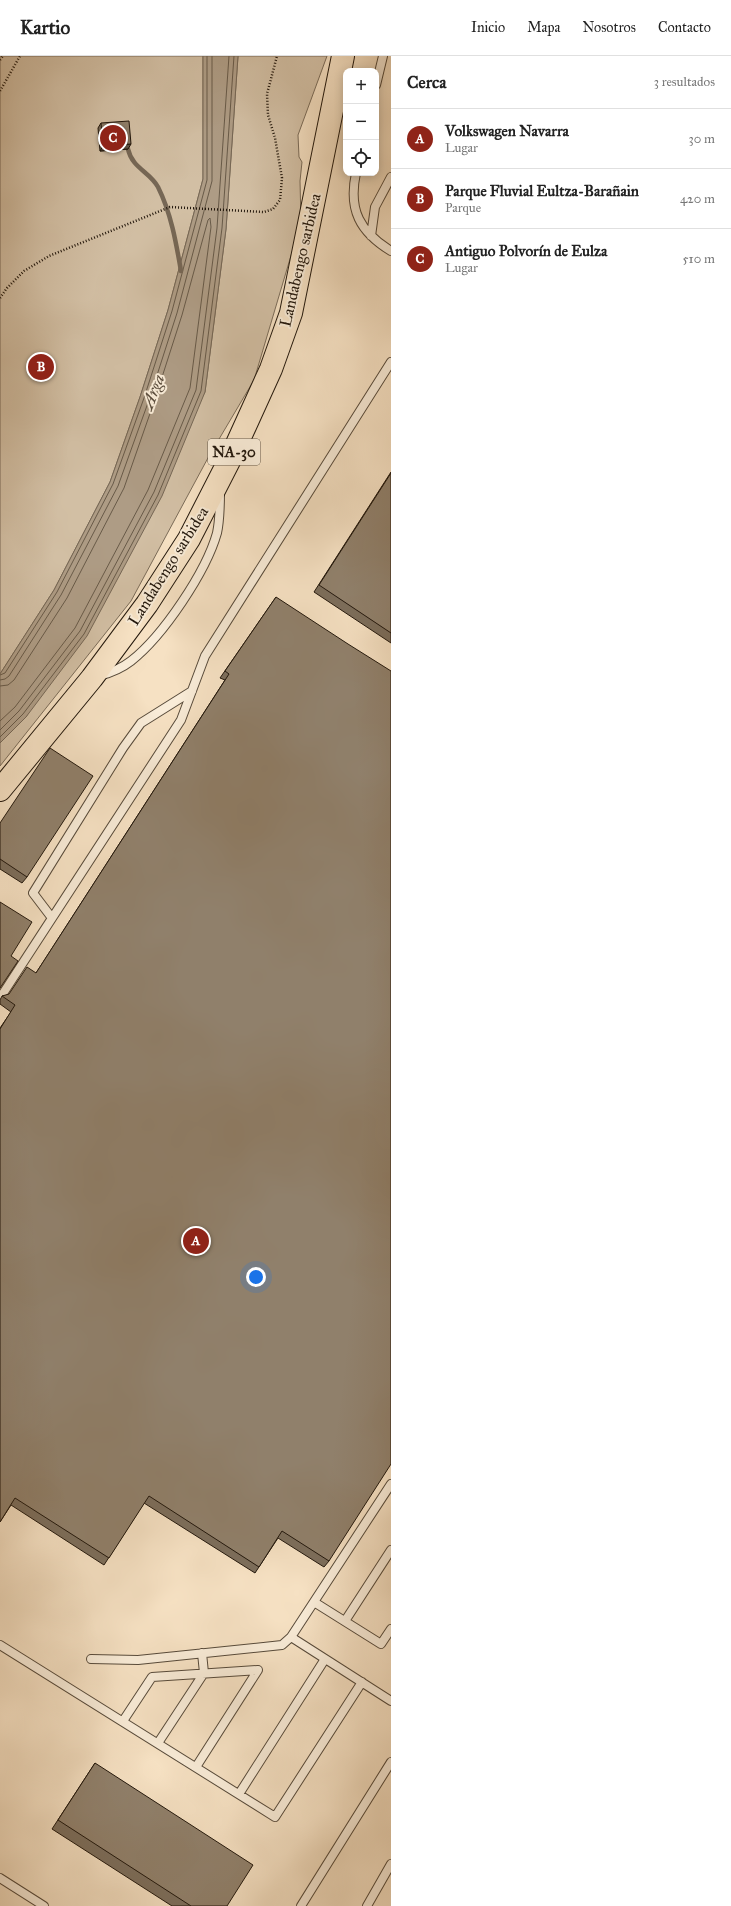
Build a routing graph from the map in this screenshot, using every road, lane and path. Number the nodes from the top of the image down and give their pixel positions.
1 (3, 56) edge
2 (20, 56) edge
3 (277, 56) edge
4 (343, 56) edge
5 (383, 56) edge
6 (0, 60) edge
7 (379, 73) edge
8 (0, 91) edge
9 (355, 176) edge
10 (391, 177) edge
11 (370, 236) junction
12 (391, 251) edge
13 (0, 298) edge
14 (391, 362) edge
15 (192, 691) junction
16 (0, 790) edge
17 (52, 918) junction
18 (0, 998) edge
19 (391, 1484) edge
20 (391, 1550) edge
21 (314, 1602) junction
22 (345, 1621) junction
23 (391, 1629) edge
24 (291, 1637) junction
25 (0, 1645) edge
26 (202, 1653) junction
27 (326, 1659) junction
28 (91, 1660) dead end
29 (204, 1673) junction
30 (362, 1682) junction
31 (390, 1699) edge
32 (123, 1721) junction
33 (158, 1743) junction
34 (391, 1762) edge
35 (196, 1767) junction
36 (239, 1794) junction
37 (391, 1864) edge
38 (0, 1878) edge
39 (44, 1906) edge
40 (301, 1906) edge
41 (367, 1906) edge

1 - 6 path
2 - 8 path
3 - 13 path
4 - 16 highway, Landabengo sarbidea / NA-30
5 - 7 lane
9 - 11 lane
10 - 11 lane
11 - 12 lane
14 - 15 lane
15 - 17 lane
15 - 17 lane
17 - 18 lane
19 - 21 lane
20 - 22 lane
21 - 22 lane
21 - 24 lane
22 - 23 lane
24 - 26 lane
24 - 27 lane
25 - 32 lane
26 - 28 lane
26 - 29 lane
27 - 30 lane
27 - 36 lane
29 - 32 lane
29 - 33 lane
29 - 35 lane
30 - 31 lane
30 - 36 lane
32 - 33 lane
33 - 35 lane
34 - 40 lane
35 - 36 lane
37 - 41 lane
38 - 39 lane

